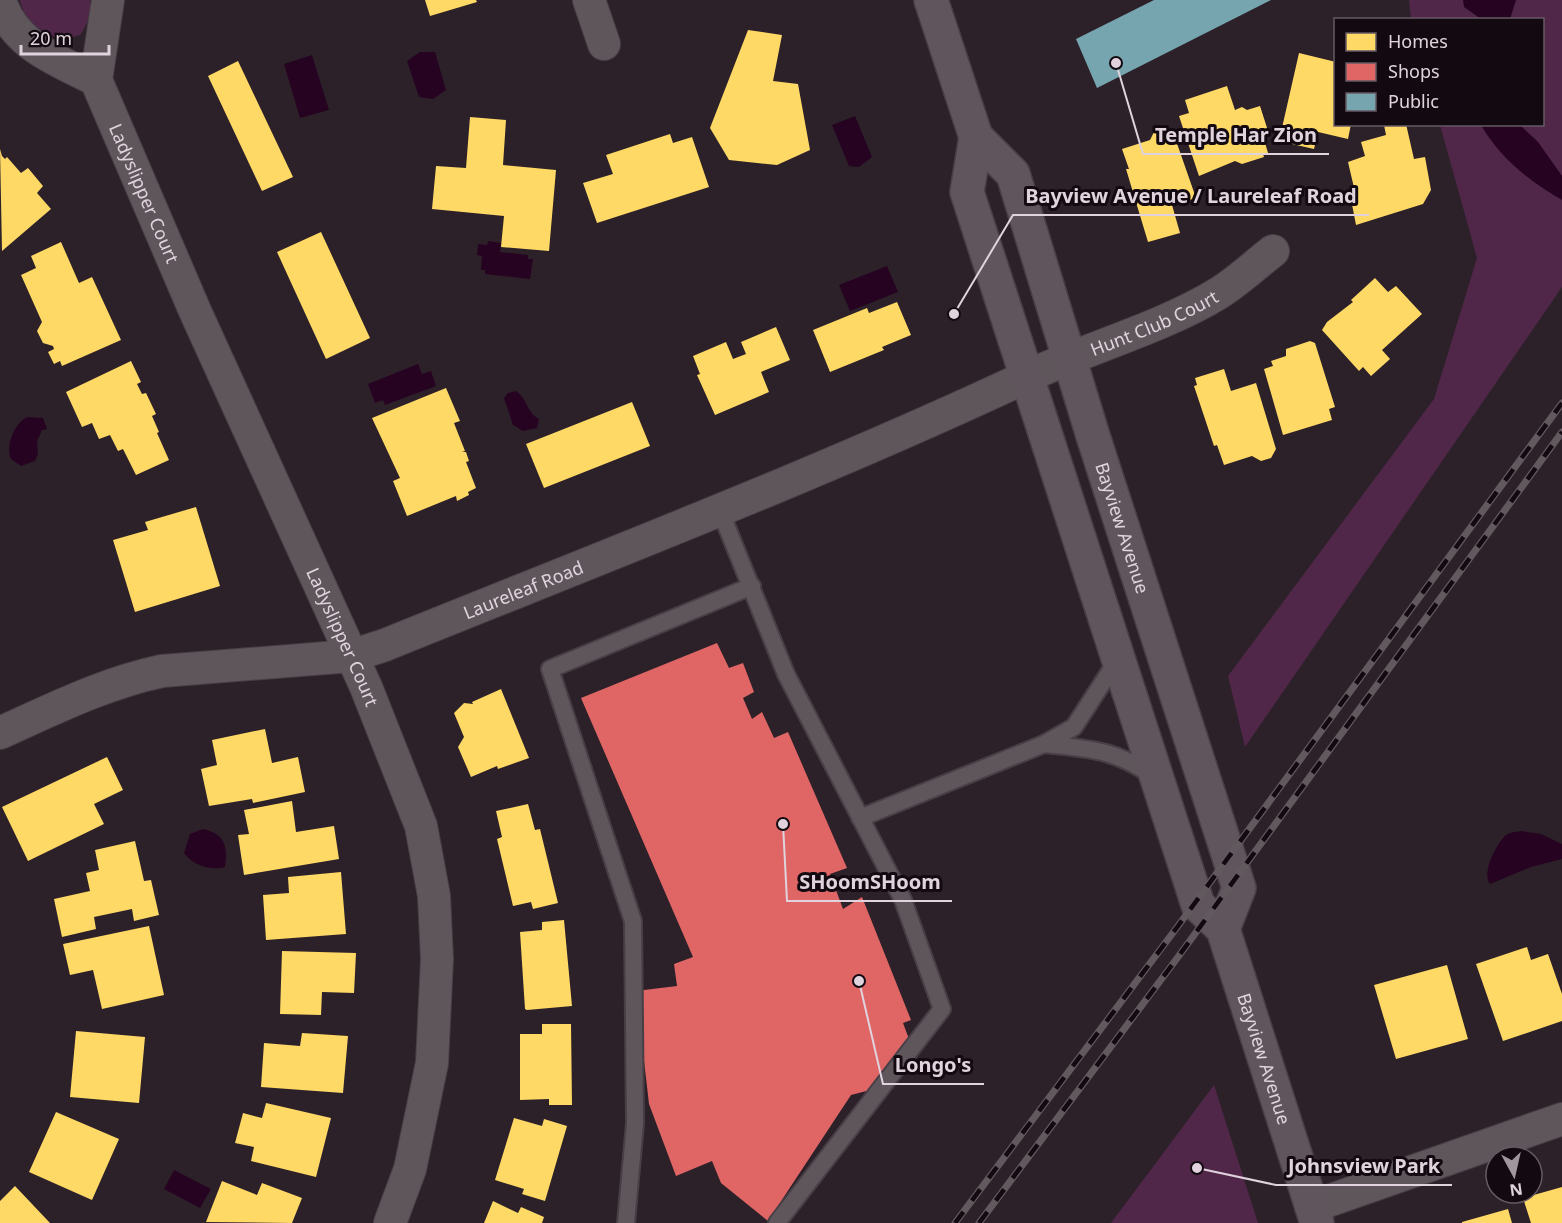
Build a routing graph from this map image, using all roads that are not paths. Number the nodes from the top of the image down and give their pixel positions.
1 (0, 0) edge
2 (108, 0) edge
3 (590, 0) edge
4 (931, 0) edge
5 (604, 44) dead end
6 (96, 80) junction
7 (976, 137) junction
8 (1273, 251) dead end
9 (1069, 358) junction
10 (1026, 377) junction
11 (720, 510) junction
12 (752, 586) junction
13 (351, 656) junction
14 (1119, 657) junction
15 (0, 733) edge
16 (1044, 744) junction
17 (1159, 780) junction
18 (860, 818) junction
19 (1223, 929) junction
20 (1562, 1119) edge
21 (1314, 1215) edge
22 (390, 1223) edge
23 (626, 1223) edge
24 (777, 1223) edge

1 - 6 street
2 - 6 street
3 - 5 street
4 - 7 main road, Bayview Avenue
6 - 13 street, Ladyslipper Court
7 - 9 main road, Bayview Avenue
7 - 10 main road, Bayview Avenue
8 - 9 street, Hunt Club Court
9 - 10 street, Hunt Club Court
9 - 19 main road, Bayview Avenue
10 - 11 street, Laureleaf Road
10 - 14 main road, Bayview Avenue
11 - 12 lane
11 - 13 street, Laureleaf Road
12 - 18 lane
12 - 23 lane
13 - 15 street, Laureleaf Road
13 - 22 street, Ladyslipper Court
14 - 16 lane
14 - 17 main road, Bayview Avenue
16 - 17 lane
16 - 18 lane
17 - 19 main road, Bayview Avenue
18 - 24 lane
19 - 21 main road, Bayview Avenue
20 - 21 street

